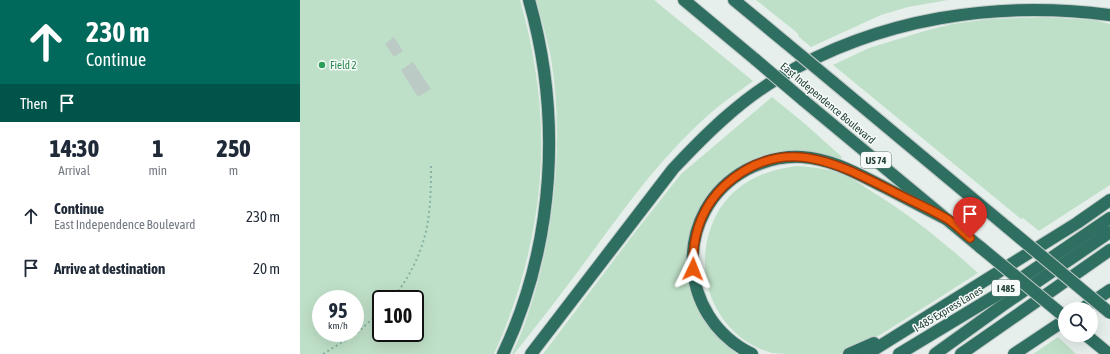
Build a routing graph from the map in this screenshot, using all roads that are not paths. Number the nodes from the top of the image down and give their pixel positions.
1 (529, 0) edge
2 (684, 0) edge
3 (734, 0) edge
4 (1110, 15) edge
5 (1110, 200) edge
6 (1110, 218) edge
7 (948, 220) junction
8 (1110, 232) edge
9 (1110, 250) edge
10 (1110, 290) edge
11 (1092, 302) edge
12 (1058, 313) edge
13 (1110, 313) edge
14 (1058, 324) edge
15 (905, 330) junction
16 (1091, 342) edge
17 (1094, 342) edge
18 (503, 354) edge
19 (531, 354) edge
20 (752, 354) edge
21 (850, 354) edge
22 (867, 354) edge
23 (899, 354) edge
24 (936, 354) edge
25 (961, 354) edge
26 (1014, 354) edge
27 (1099, 354) edge
28 (1109, 354) edge

1 - 18 highway
2 - 7 highway, East Independence Boulevard / US 74, bridge
3 - 13 highway, East Independence Boulevard / US 74, bridge
4 - 19 highway
5 - 15 highway, I 485
6 - 23 highway, I-485 Express Lanes / I 485
7 - 12 highway, East Independence Boulevard / US 74, bridge
7 - 20 highway
8 - 24 highway, I 485
9 - 25 highway, I 485
10 - 11 highway
14 - 26 highway
15 - 21 highway
15 - 22 highway, I 485
16 - 27 highway
17 - 28 highway

